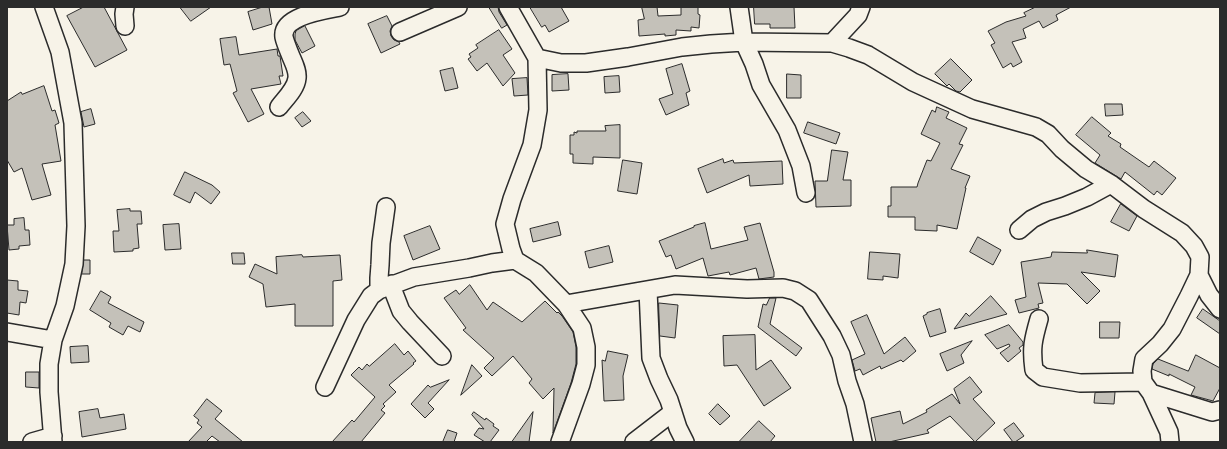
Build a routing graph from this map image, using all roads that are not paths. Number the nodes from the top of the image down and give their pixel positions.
1 (44, 7) edge
2 (125, 7) edge
3 (340, 7) edge
4 (458, 7) edge
5 (508, 7) edge
6 (739, 7) edge
7 (861, 7) edge
8 (125, 26) dead end
9 (400, 32) dead end
10 (744, 42) junction
11 (832, 43) junction
12 (537, 58) junction
13 (279, 107) dead end
14 (1111, 184) junction
15 (806, 193) dead end
16 (386, 207) dead end
17 (1019, 230) dead end
18 (515, 260) junction
19 (1199, 275) junction
20 (386, 287) junction
21 (648, 290) junction
22 (566, 304) junction
23 (1220, 309) edge
24 (1039, 318) dead end
25 (7, 332) edge
26 (53, 340) junction
27 (442, 356) dead end
28 (325, 387) dead end
29 (1147, 387) junction
30 (1220, 410) edge
31 (673, 412) junction
32 (53, 439) edge
33 (32, 442) edge
34 (560, 442) edge
35 (634, 442) edge
36 (685, 442) edge
37 (863, 442) edge
38 (1170, 442) edge

1 - 26 street
2 - 8 street
3 - 13 street
4 - 9 street
5 - 12 street
6 - 10 street
7 - 11 street
10 - 11 street
10 - 12 street
10 - 15 street
11 - 14 street
12 - 18 street
14 - 17 street
14 - 19 street
16 - 20 street
18 - 20 street
18 - 22 street
19 - 23 street
19 - 29 street
20 - 27 street
20 - 28 street
21 - 22 street
21 - 31 street
21 - 37 street
22 - 34 street
24 - 29 street
25 - 26 street
26 - 32 street
29 - 30 street
29 - 38 street
31 - 35 street
31 - 36 street
32 - 33 street

